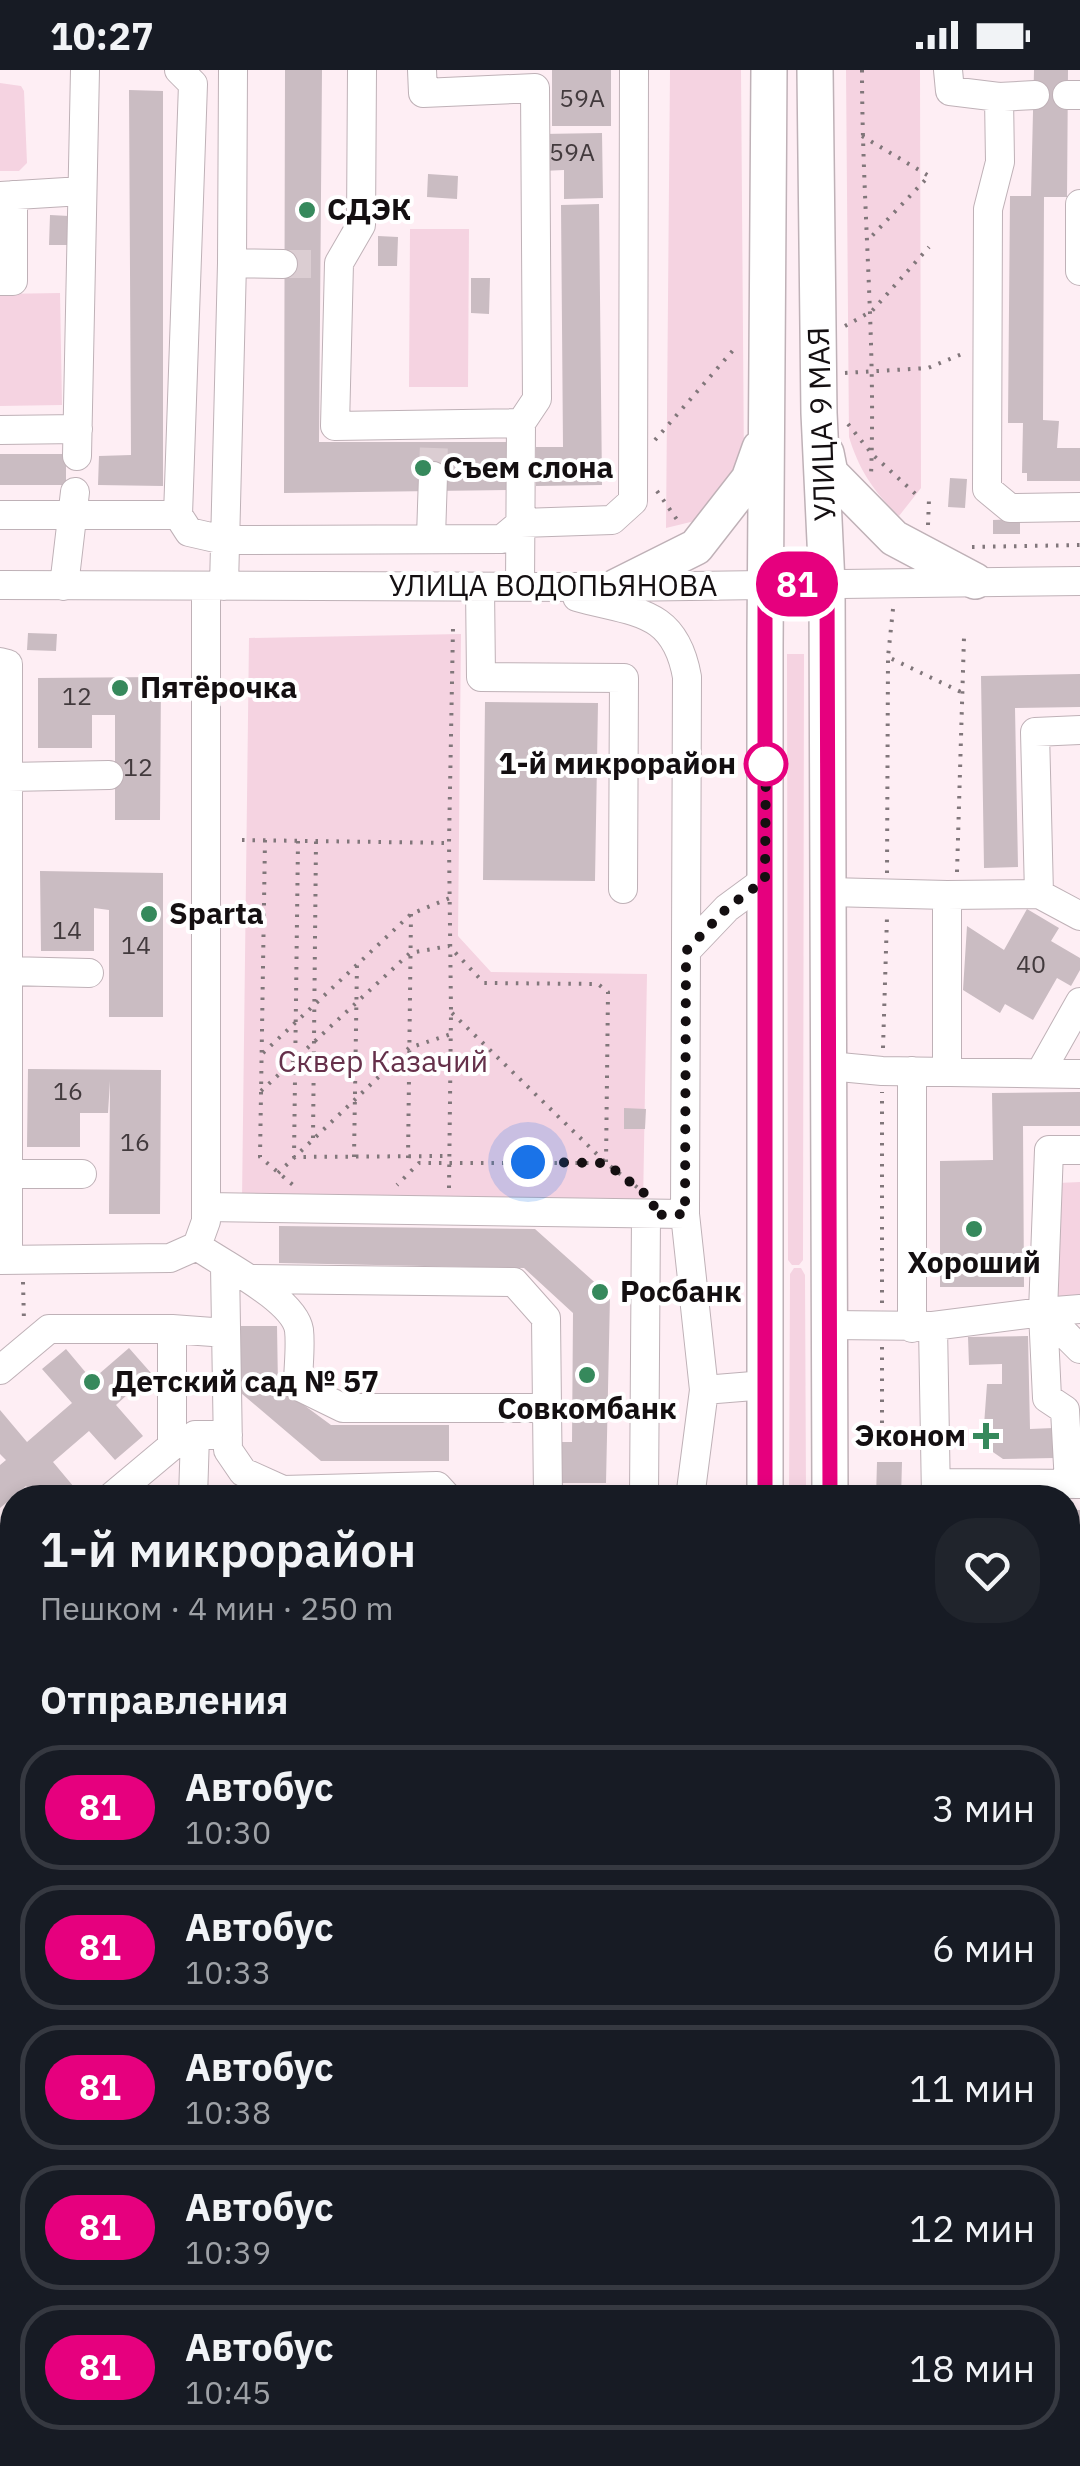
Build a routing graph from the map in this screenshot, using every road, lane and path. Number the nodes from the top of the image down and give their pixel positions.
1 (86, 70) edge
2 (179, 70) edge
3 (233, 70) edge
4 (362, 70) edge
5 (422, 70) edge
6 (634, 70) edge
7 (769, 70) edge
8 (815, 70) edge
9 (862, 70) edge
10 (948, 70) edge
11 (1035, 95) dead end
12 (999, 97) junction
13 (862, 136) junction
14 (82, 191) junction
15 (6, 195) edge
16 (1080, 204) edge
17 (867, 240) junction
18 (929, 247) dead end
19 (232, 263) junction
20 (283, 264) tunnel mouth
21 (1080, 272) edge
22 (0, 281) edge
23 (872, 311) junction
24 (845, 342) dead end
25 (988, 344) junction
26 (735, 348) dead end
27 (871, 371) junction
28 (836, 407) junction
29 (521, 424) junction
30 (768, 428) junction
31 (0, 430) edge
32 (652, 444) dead end
33 (872, 454) junction
34 (433, 476) tunnel mouth
35 (870, 482) dead end
36 (652, 483) dead end
37 (921, 499) dead end
38 (74, 503) junction
39 (1080, 506) edge
40 (0, 515) edge
41 (178, 515) junction
42 (521, 523) junction
43 (687, 534) dead end
44 (432, 537) junction
45 (224, 540) junction
46 (1080, 545) edge
47 (972, 564) junction
48 (1080, 581) edge
49 (827, 584) junction
50 (0, 585) edge
51 (765, 585) junction
52 (64, 586) junction
53 (215, 586) junction
54 (480, 587) junction
55 (531, 587) junction
56 (616, 587) junction
57 (893, 609) dead end
58 (454, 628) dead end
59 (964, 637) dead end
60 (0, 662) edge
61 (962, 692) junction
62 (1080, 730) edge
63 (5, 772) edge
64 (109, 776) dead end
65 (242, 840) dead end
66 (265, 840) junction
67 (298, 841) junction
68 (316, 841) junction
69 (448, 843) junction
70 (4, 861) edge
71 (765, 880) junction
72 (623, 889) dead end
73 (829, 892) junction
74 (1040, 894) junction
75 (951, 895) junction
76 (450, 898) junction
77 (410, 914) junction
78 (1080, 916) edge
79 (449, 946) junction
80 (686, 951) junction
81 (410, 954) junction
82 (358, 964) junction
83 (8, 971) junction
84 (89, 973) dead end
85 (357, 1002) junction
86 (1080, 1002) edge
87 (315, 1004) junction
88 (451, 1012) junction
89 (294, 1023) junction
90 (451, 1034) junction
91 (314, 1042) junction
92 (409, 1048) junction
93 (261, 1054) junction
94 (294, 1060) junction
95 (829, 1066) junction
96 (947, 1070) junction
97 (912, 1071) junction
98 (1040, 1073) junction
99 (1080, 1074) edge
100 (261, 1092) junction
101 (355, 1099) junction
102 (313, 1138) junction
103 (1080, 1150) edge
104 (294, 1157) junction
105 (354, 1157) junction
106 (408, 1158) junction
107 (450, 1159) junction
108 (606, 1163) junction
109 (6, 1168) edge
110 (278, 1173) junction
111 (82, 1174) dead end
112 (382, 1185) dead end
113 (292, 1186) dead end
114 (206, 1207) junction
115 (448, 1210) junction
116 (685, 1214) junction
117 (650, 1215) junction
118 (197, 1246) junction
119 (4, 1260) edge
120 (225, 1266) junction
121 (254, 1278) junction
122 (23, 1286) dead end
123 (1080, 1309) edge
124 (1043, 1312) junction
125 (830, 1325) junction
126 (923, 1327) junction
127 (172, 1329) junction
128 (226, 1332) junction
129 (31, 1344) junction
130 (1080, 1349) edge
131 (0, 1370) edge
132 (765, 1385) junction
133 (704, 1390) junction
134 (546, 1408) junction
135 (184, 1434) junction
136 (228, 1435) junction
137 (1074, 1484) edge
138 (126, 1485) edge
139 (192, 1485) edge
140 (272, 1485) edge
141 (548, 1485) edge
142 (644, 1485) edge
143 (692, 1485) edge
144 (765, 1485) edge
145 (830, 1485) edge
146 (936, 1485) edge

1 - 14 street
2 - 41 street
3 - 19 street
4 - 29 street
5 - 29 street
6 - 42 street
7 - 30 main road, УЛИЦА 9 МАЯ
8 - 28 main road, УЛИЦА 9 МАЯ
9 - 13 path
10 - 12 street
11 - 12 street
12 - 25 street
13 - 17 path
13 - 17 path
14 - 15 street
14 - 31 street
15 - 22 street
16 - 21 street
17 - 23 path
18 - 23 path
19 - 20 street
19 - 45 street
23 - 24 path
23 - 27 path
25 - 27 path
25 - 39 street
26 - 32 path
27 - 28 path
27 - 33 path
28 - 33 path
28 - 47 main road
28 - 49 main road, УЛИЦА 9 МАЯ
29 - 42 street
30 - 51 main road, УЛИЦА 9 МАЯ
30 - 56 main road
33 - 35 path
33 - 37 path
34 - 44 street
36 - 43 path
38 - 40 street
38 - 41 street
38 - 52 street
41 - 45 street
42 - 44 street
42 - 55 street
44 - 45 street
45 - 53 street
46 - 47 path
47 - 48 street, УЛИЦА ВОДОПЬЯНОВА
47 - 49 street, УЛИЦА ВОДОПЬЯНОВА
49 - 51 street, УЛИЦА ВОДОПЬЯНОВА
49 - 73 main road, УЛИЦА 9 МАЯ
50 - 52 street, УЛИЦА ВОДОПЬЯНОВА
51 - 56 street, УЛИЦА ВОДОПЬЯНОВА
51 - 71 main road, УЛИЦА 9 МАЯ
52 - 53 street, УЛИЦА ВОДОПЬЯНОВА
53 - 54 street, УЛИЦА ВОДОПЬЯНОВА
53 - 114 street
54 - 55 street, УЛИЦА ВОДОПЬЯНОВА
54 - 72 street
55 - 56 street, УЛИЦА ВОДОПЬЯНОВА
55 - 80 street
57 - 61 path
58 - 69 path
59 - 61 path
60 - 63 street
61 - 75 path
62 - 74 street
63 - 64 street
63 - 70 street
65 - 66 path
66 - 67 path
66 - 93 path
67 - 68 path
67 - 89 path
68 - 69 path
68 - 87 path
69 - 76 path
70 - 83 street
71 - 80 street
71 - 132 main road, УЛИЦА 9 МАЯ
73 - 75 street
73 - 95 main road, УЛИЦА 9 МАЯ
74 - 75 street
74 - 78 street
75 - 96 street
76 - 77 path
76 - 79 path
77 - 81 path
77 - 82 path
79 - 81 path
79 - 88 path
79 - 108 path
80 - 116 street
81 - 85 path
81 - 92 path
82 - 85 path
82 - 87 path
83 - 84 street
83 - 109 street
85 - 91 path
85 - 101 path
86 - 98 street
87 - 89 path
87 - 91 path
88 - 90 path
88 - 108 path
89 - 93 path
89 - 94 path
90 - 92 path
90 - 107 path
91 - 94 path
91 - 102 path
92 - 101 path
92 - 106 path
93 - 100 path
94 - 100 path
94 - 104 path
95 - 97 street
95 - 125 main road, УЛИЦА 9 МАЯ
96 - 97 street
96 - 98 street
97 - 126 street
98 - 99 street
100 - 110 path
101 - 102 path
101 - 105 path
102 - 104 path
103 - 124 street
104 - 105 path
104 - 110 path
105 - 106 path
106 - 107 path
107 - 108 path
107 - 112 path
107 - 115 path
108 - 117 path
109 - 111 street
109 - 119 street
110 - 113 path
114 - 115 street
114 - 118 street
115 - 117 street
116 - 117 street
116 - 133 street
117 - 142 street
118 - 119 street
118 - 120 street
120 - 121 street
120 - 128 street
121 - 134 street
121 - 134 street
122 - 129 path
123 - 124 street
124 - 126 street
124 - 130 street
124 - 137 street
125 - 126 street
125 - 145 main road, УЛИЦА 9 МАЯ
126 - 146 street
127 - 128 street
127 - 129 street
127 - 135 street
128 - 136 street
129 - 131 street
132 - 133 street
132 - 144 main road, УЛИЦА 9 МАЯ
133 - 143 street
134 - 141 street
135 - 136 street
135 - 138 street
135 - 139 street
136 - 140 street

